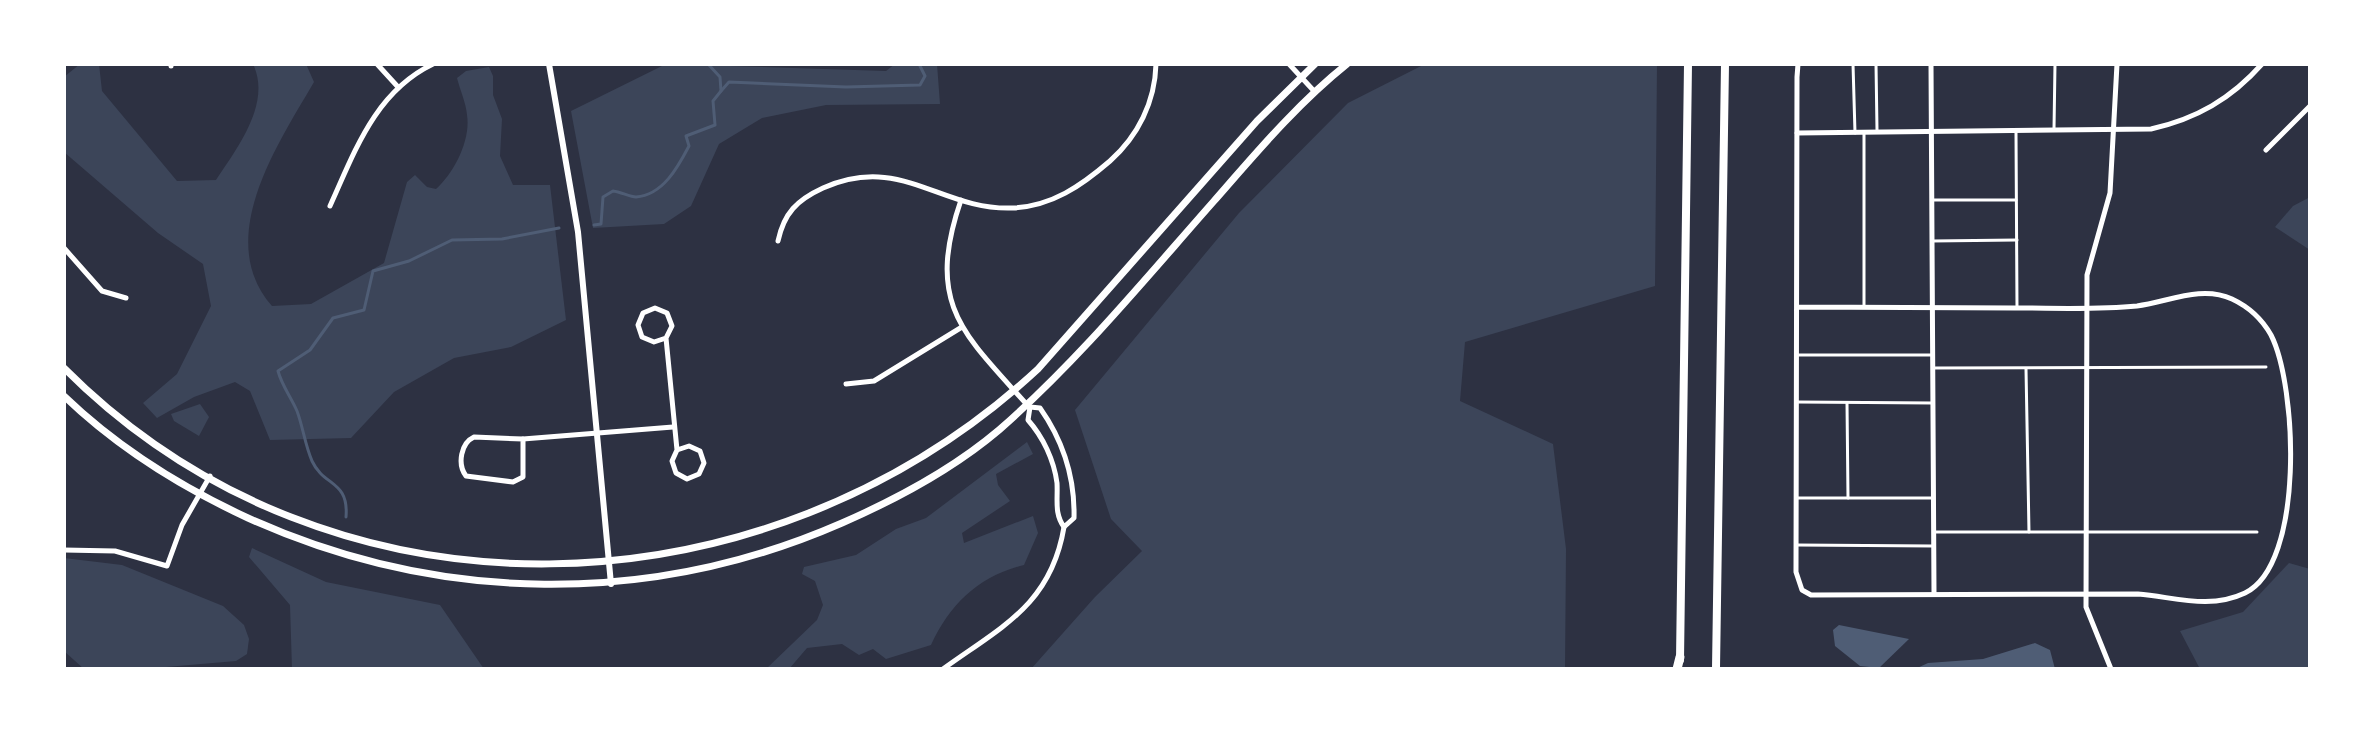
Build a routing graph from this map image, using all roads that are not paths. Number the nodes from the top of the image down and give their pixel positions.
1 (377, 64) edge
2 (433, 64) edge
3 (549, 64) edge
4 (1156, 64) edge
5 (1289, 64) edge
6 (1315, 64) edge
7 (1347, 64) edge
8 (1688, 64) edge
9 (1725, 64) edge
10 (1798, 64) edge
11 (1853, 64) edge
12 (1876, 64) edge
13 (1931, 64) edge
14 (2055, 64) edge
15 (2117, 64) edge
16 (2262, 64) edge
17 (1300, 77) junction
18 (398, 88) junction
19 (1314, 91) junction
20 (2309, 110) edge
21 (2113, 132) junction
22 (1797, 133) junction
23 (1855, 133) junction
24 (2016, 133) junction
25 (2054, 133) junction
26 (1864, 134) junction
27 (1877, 134) junction
28 (1932, 134) junction
29 (2266, 150) dead end
30 (961, 200) junction
31 (1932, 200) junction
32 (2016, 200) junction
33 (330, 206) dead end
34 (2017, 240) junction
35 (778, 241) dead end
36 (1932, 241) junction
37 (64, 249) edge
38 (126, 298) dead end
39 (1797, 307) junction
40 (1864, 308) junction
41 (1933, 308) junction
42 (2017, 308) junction
43 (2087, 308) junction
44 (962, 327) junction
45 (666, 338) junction
46 (1797, 355) junction
47 (1933, 355) junction
48 (2088, 366) junction
49 (2266, 367) dead end
50 (64, 368) edge
51 (1933, 368) junction
52 (2026, 369) junction
53 (846, 384) dead end
54 (1015, 391) junction
55 (64, 396) edge
56 (1797, 402) junction
57 (1847, 403) junction
58 (1933, 403) junction
59 (1028, 406) junction
60 (673, 427) junction
61 (597, 433) junction
62 (523, 439) junction
63 (677, 450) junction
64 (210, 476) junction
65 (199, 494) junction
66 (1796, 498) junction
67 (1848, 498) junction
68 (1933, 498) junction
69 (1064, 527) junction
70 (1934, 532) junction
71 (2029, 532) junction
72 (2086, 532) junction
73 (2257, 532) dead end
74 (1796, 545) junction
75 (1933, 546) junction
76 (64, 550) edge
77 (609, 562) junction
78 (611, 584) junction
79 (1934, 593) junction
80 (2086, 593) junction
81 (1680, 657) joint
82 (943, 669) edge
83 (1678, 669) edge
84 (1716, 669) edge
85 (2111, 669) edge

1 - 18 street
2 - 18 street
3 - 61 street
4 - 30 street
5 - 17 street
6 - 17 main road
7 - 19 main road
8 - 81 main road
9 - 84 main road
10 - 22 street
11 - 23 lane
12 - 27 lane
13 - 28 street
14 - 25 lane
15 - 21 street
16 - 21 street
17 - 19 street
17 - 54 main road
18 - 33 street
19 - 59 main road
20 - 29 street
21 - 25 street
21 - 43 street
22 - 23 street
22 - 39 street
23 - 26 street
24 - 25 street
24 - 28 street
24 - 32 lane
26 - 27 street
26 - 40 lane
27 - 28 street
28 - 31 street
30 - 35 street
30 - 44 street
31 - 32 lane
31 - 36 street
32 - 34 lane
34 - 36 lane
34 - 42 lane
36 - 41 street
37 - 38 street
39 - 40 street
39 - 46 street
40 - 41 street
41 - 42 street
41 - 47 street
42 - 43 street
43 - 48 street
43 - 80 street
44 - 53 street
44 - 54 street
45 - 45 street
45 - 60 street
46 - 47 lane
46 - 56 street
47 - 51 street
48 - 49 lane
48 - 52 lane
48 - 72 street
50 - 64 main road
51 - 52 lane
51 - 58 street
52 - 71 lane
54 - 59 street
54 - 77 main road
55 - 65 main road
56 - 57 lane
56 - 66 street
57 - 58 lane
57 - 67 lane
58 - 68 street
59 - 69 street
59 - 69 street
59 - 78 main road
60 - 61 street
60 - 63 street
61 - 62 street
61 - 77 street
62 - 62 street
63 - 63 street
64 - 65 street
64 - 77 main road
65 - 76 street
65 - 78 main road
66 - 67 lane
66 - 74 street
67 - 68 lane
68 - 70 street
69 - 82 street
70 - 71 lane
70 - 75 street
71 - 72 lane
72 - 73 lane
72 - 80 street
74 - 75 lane
74 - 79 street
75 - 79 street
77 - 78 street
79 - 80 street
80 - 85 street
81 - 83 highway

